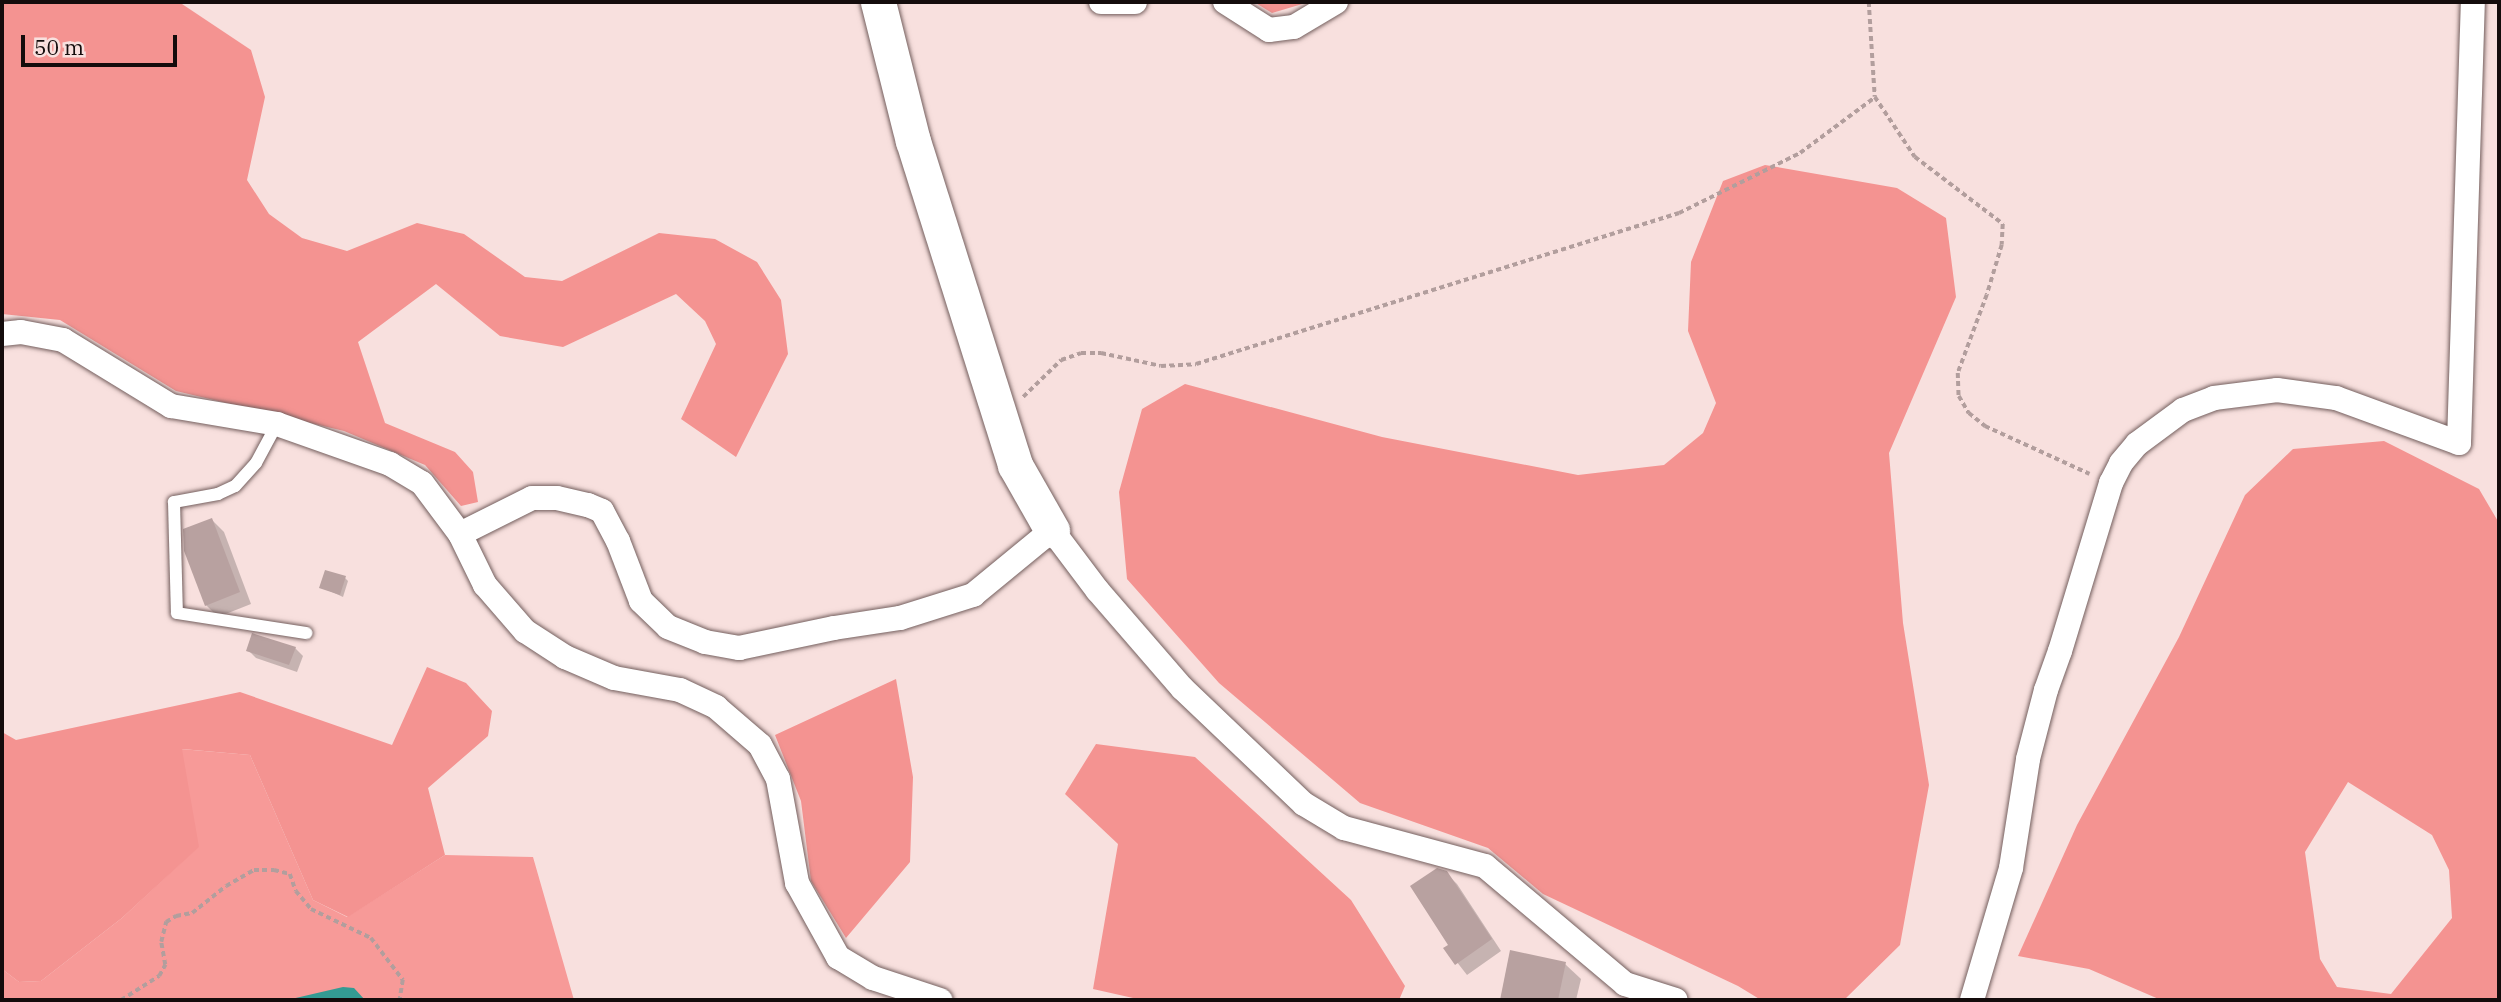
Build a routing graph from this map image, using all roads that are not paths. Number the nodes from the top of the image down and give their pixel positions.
1 (878, 2) edge
2 (1101, 2) edge
3 (1135, 2) edge
4 (1225, 2) edge
5 (1336, 2) edge
6 (2473, 2) edge
7 (2, 334) edge
8 (277, 424) junction
9 (1052, 530) junction
10 (460, 534) junction
11 (306, 634) dead end
12 (940, 1000) edge
13 (1676, 1000) edge
14 (1972, 1000) edge

1 - 9 street
2 - 3 street
4 - 5 street
6 - 14 street
7 - 8 street
8 - 10 street
8 - 11 lane
9 - 10 street
9 - 13 street
10 - 12 street

